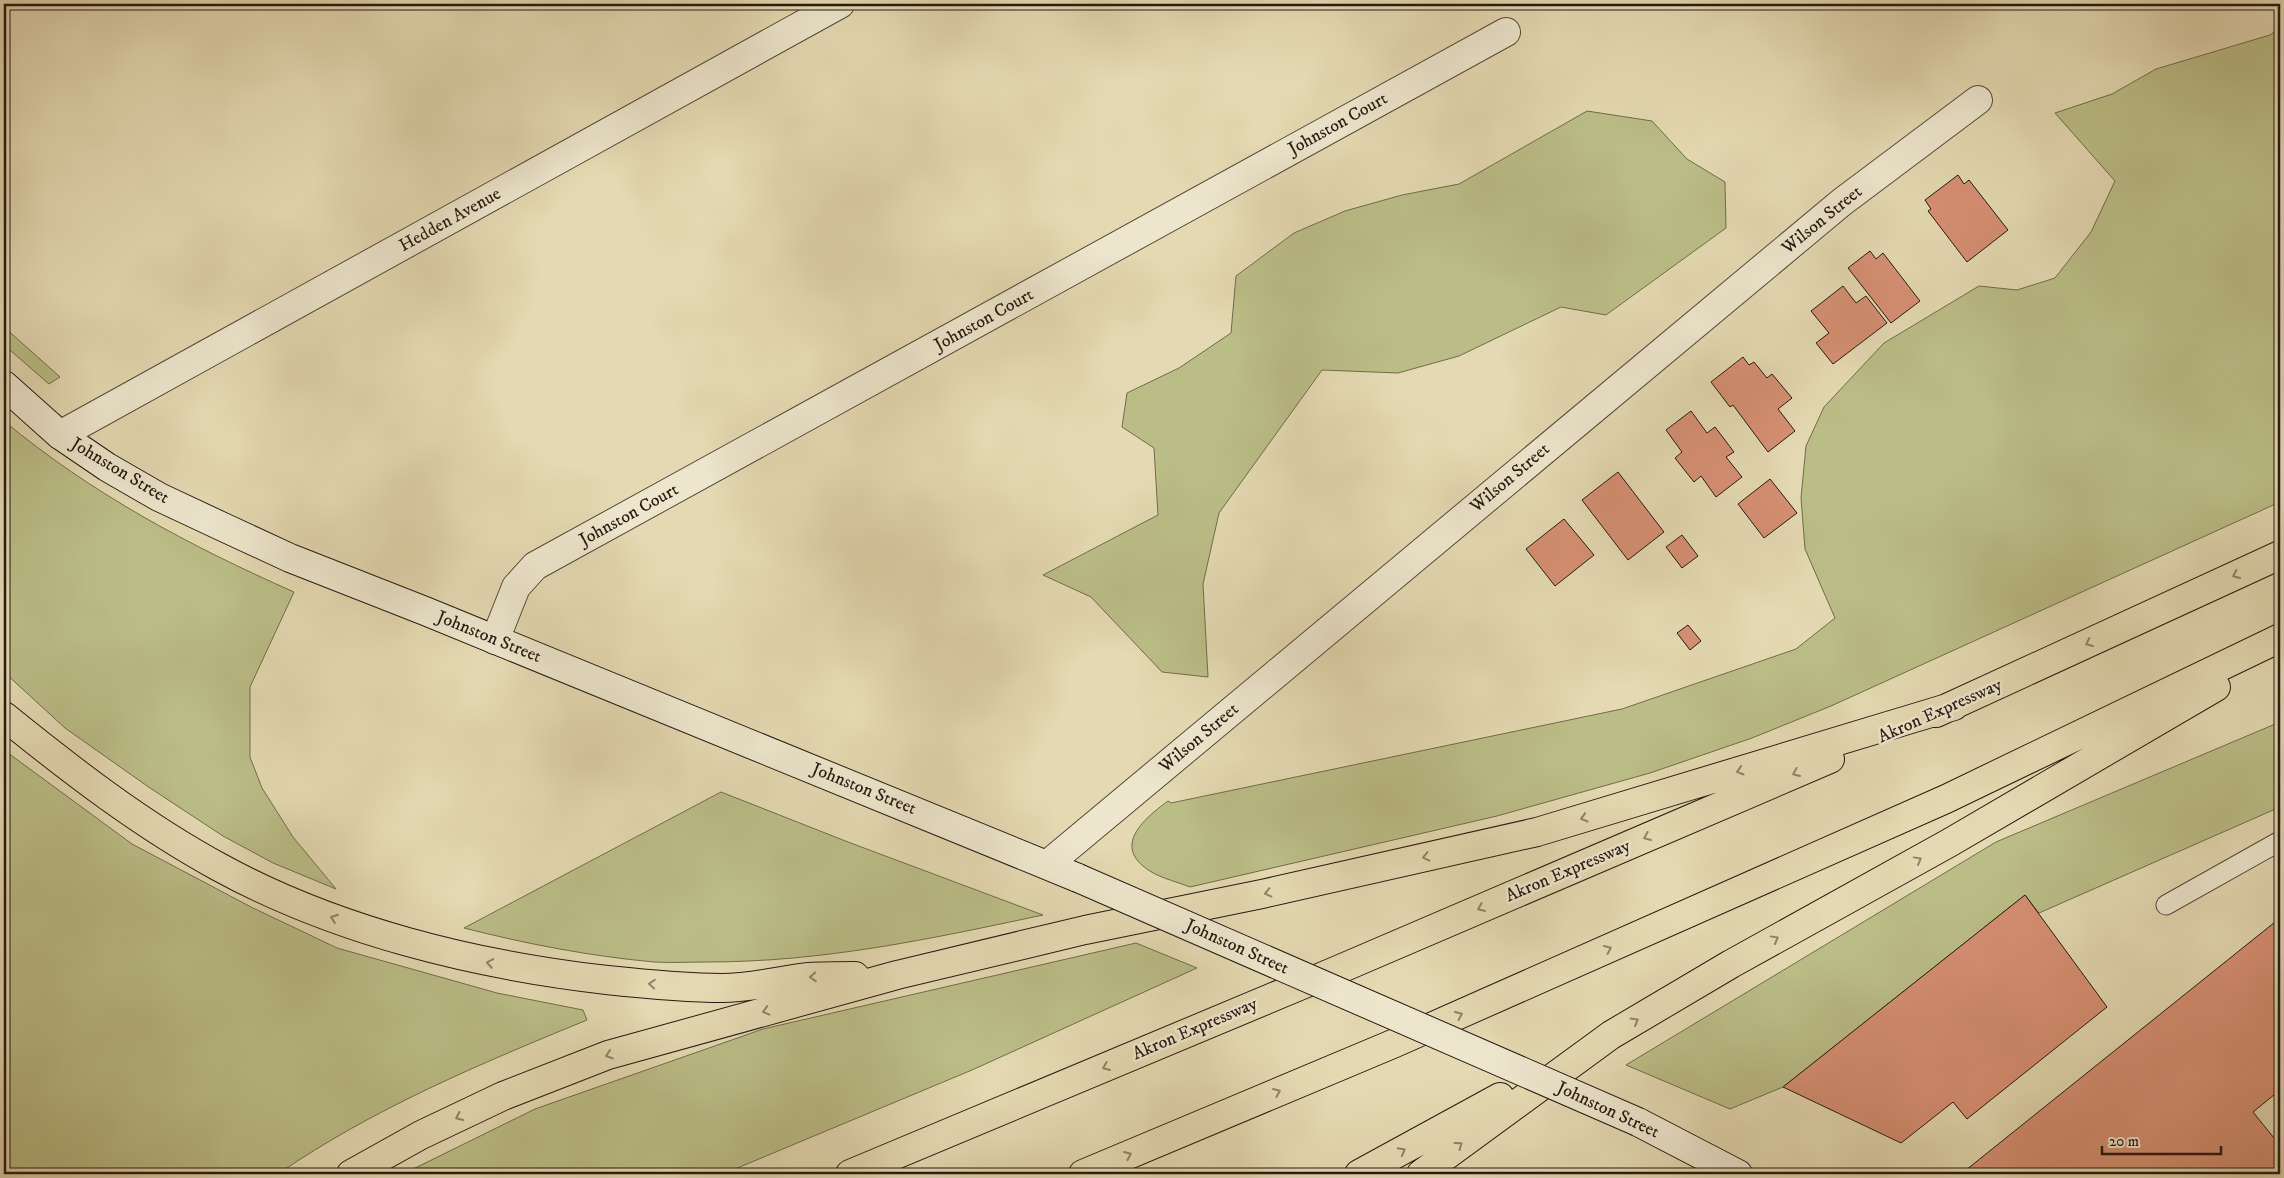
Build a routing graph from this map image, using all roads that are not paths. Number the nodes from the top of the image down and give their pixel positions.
1 (840, 4) edge
2 (1506, 32) dead end
3 (1978, 100) dead end
4 (4, 385) edge
5 (60, 435) junction
6 (2280, 555) edge
7 (2280, 638) edge
8 (495, 640) junction
9 (2280, 649) edge
10 (1954, 706) junction
11 (4, 716) edge
12 (2280, 841) edge
13 (1048, 864) junction
14 (2166, 905) dead end
15 (897, 975) junction
16 (1610, 1035) junction
17 (351, 1174) edge
18 (850, 1174) edge
19 (1083, 1174) edge
20 (1358, 1174) edge
21 (1421, 1174) edge
22 (1738, 1174) edge

1 - 5 street, Hedden Avenue
2 - 8 street, Johnston Court
3 - 13 street, Wilson Street
4 - 5 street, Johnston Street
5 - 8 street, Johnston Street
6 -> 10 highway, Akron Expressway
19 -> 7 highway
8 - 13 street, Johnston Street
16 -> 9 highway
10 -> 15 highway
10 -> 18 highway, Akron Expressway
15 -> 11 highway
12 - 14 lane
13 - 22 street, Johnston Street, bridge
15 -> 17 highway
20 -> 16 highway
21 -> 16 highway

